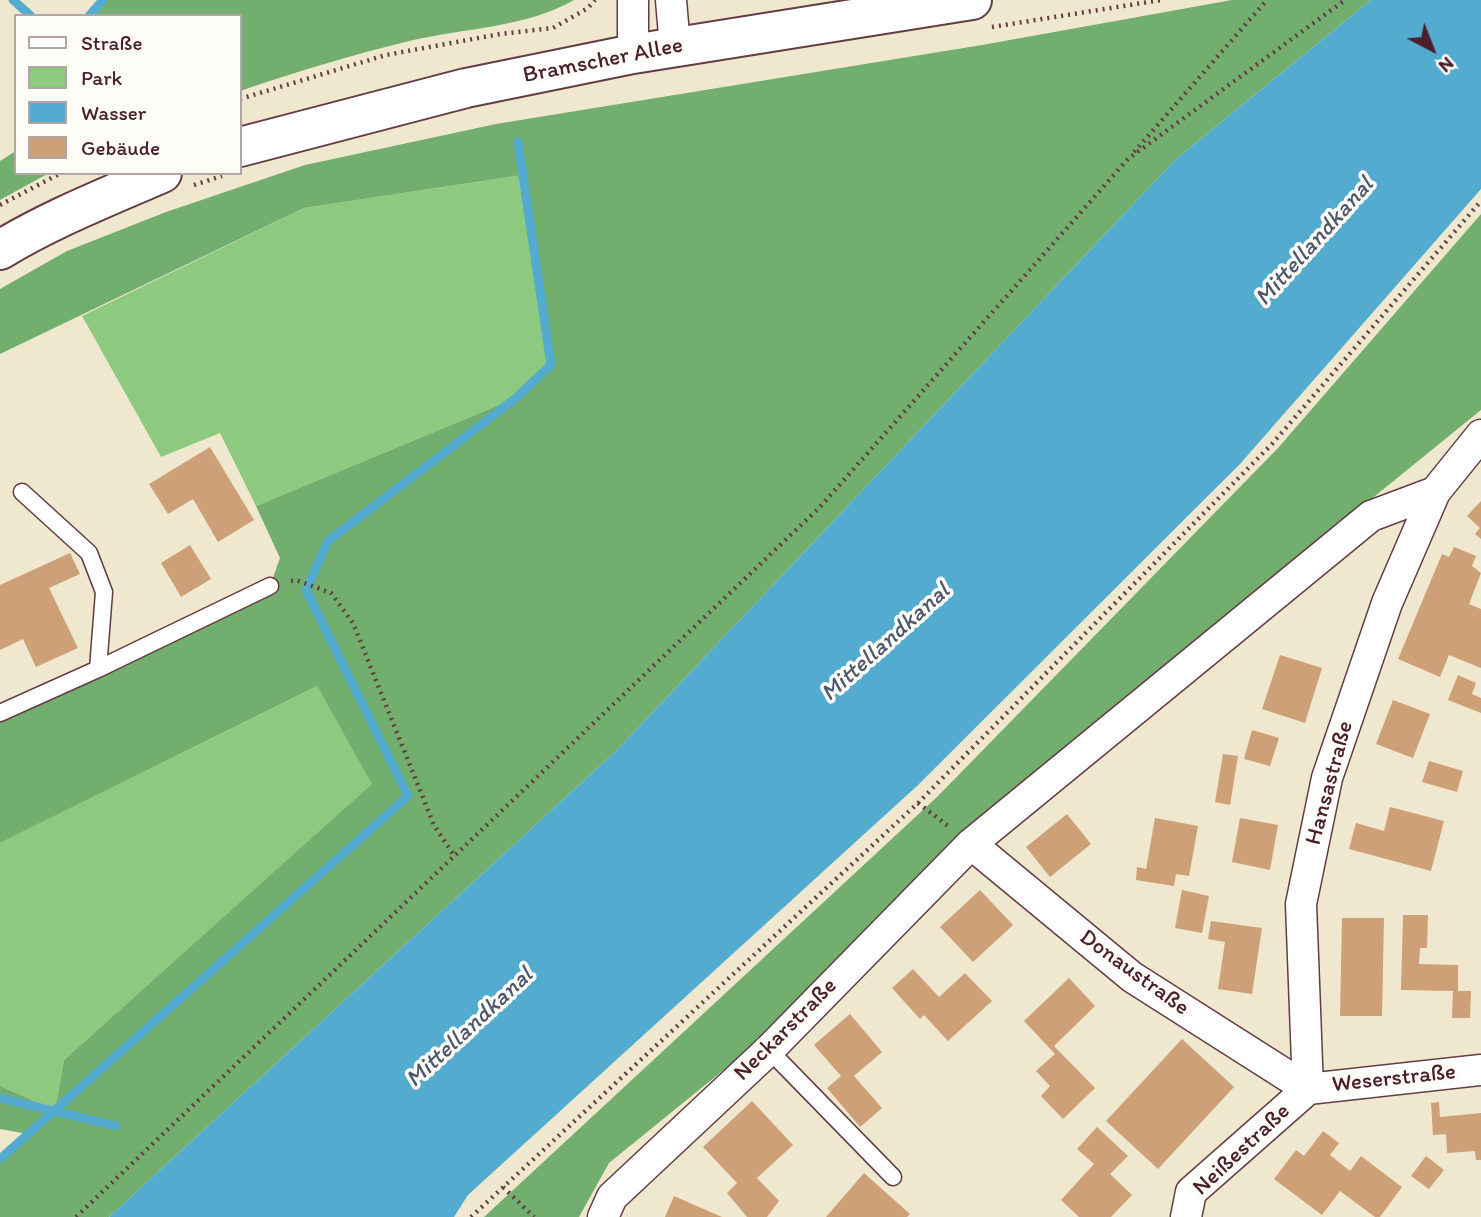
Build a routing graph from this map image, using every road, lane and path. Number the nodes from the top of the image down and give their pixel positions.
1 (595, 0) edge
2 (633, 0) edge
3 (671, 0) edge
4 (972, 0) edge
5 (1267, 0) edge
6 (1345, 0) edge
7 (675, 47) junction
8 (633, 54) junction
9 (242, 98) edge
10 (242, 146) edge
11 (1128, 159) junction
12 (57, 175) edge
13 (157, 175) edge
14 (1481, 201) edge
15 (0, 205) edge
16 (0, 250) edge
17 (1481, 435) edge
18 (22, 492) dead end
19 (1435, 492) junction
20 (296, 580) dead end
21 (270, 586) dead end
22 (98, 669) junction
23 (0, 713) edge
24 (918, 803) junction
25 (971, 844) junction
26 (455, 857) junction
27 (769, 1050) junction
28 (1481, 1070) edge
29 (1308, 1089) junction
30 (893, 1177) dead end
31 (503, 1187) junction
32 (76, 1217) edge
33 (471, 1217) edge
34 (534, 1217) edge
35 (603, 1217) edge
36 (1186, 1217) edge

1 - 9 path
2 - 8 street
3 - 7 street
4 - 7 main road, Bramscher Allee
5 - 11 path
6 - 11 path
7 - 8 main road, Bramscher Allee
8 - 10 main road, Bramscher Allee
11 - 26 path
12 - 15 path
13 - 16 main road
14 - 24 path
17 - 19 street, Hansastraße
18 - 22 lane
19 - 25 street
19 - 29 street, Hansastraße
20 - 26 path
21 - 22 lane
22 - 23 lane
24 - 25 path
24 - 31 path
25 - 27 street, Neckarstraße
25 - 29 street, Donaustraße
26 - 32 path
27 - 30 lane
27 - 35 street, Neckarstraße
28 - 29 street, Weserstraße
29 - 36 street, Neißestraße
31 - 33 path
31 - 34 path

